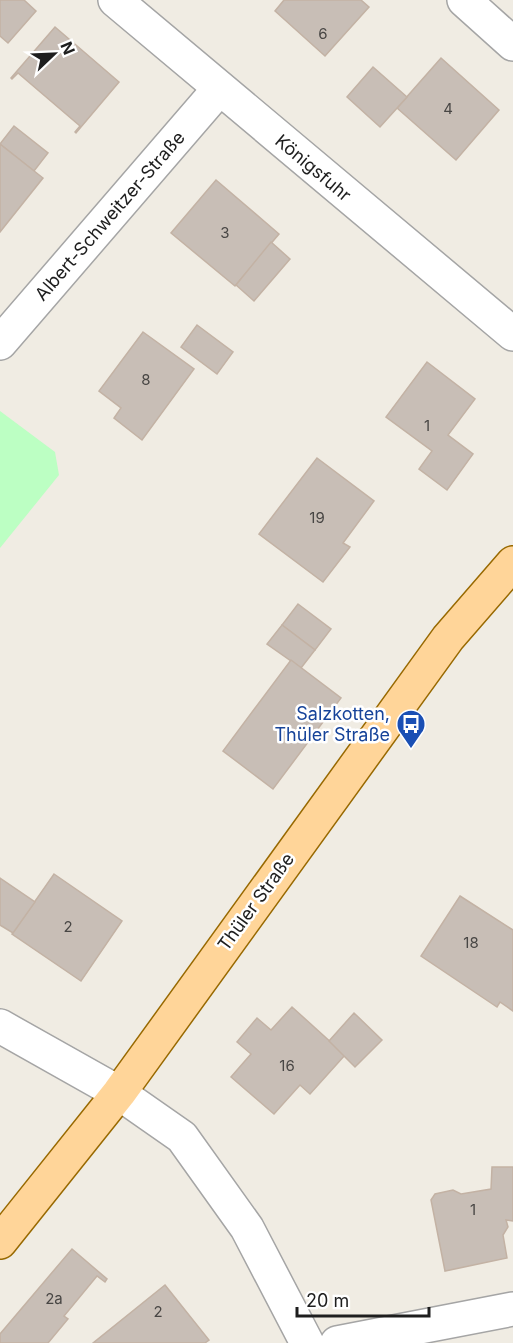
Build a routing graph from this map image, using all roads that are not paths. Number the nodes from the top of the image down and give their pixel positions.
1 (115, 0) edge
2 (464, 0) edge
3 (513, 44) edge
4 (219, 89) junction
5 (513, 334) edge
6 (0, 343) edge
7 (513, 563) edge
8 (0, 1026) edge
9 (119, 1093) junction
10 (0, 1242) edge
11 (513, 1309) edge
12 (307, 1343) edge
13 (337, 1343) edge

1 - 4 street, Königsfuhr
2 - 3 street
4 - 5 street, Königsfuhr
4 - 6 street, Albert-Schweitzer-Straße
7 - 9 main road, Thüler Straße
8 - 9 street
9 - 10 main road, Thüler Straße
9 - 12 street
11 - 13 street

